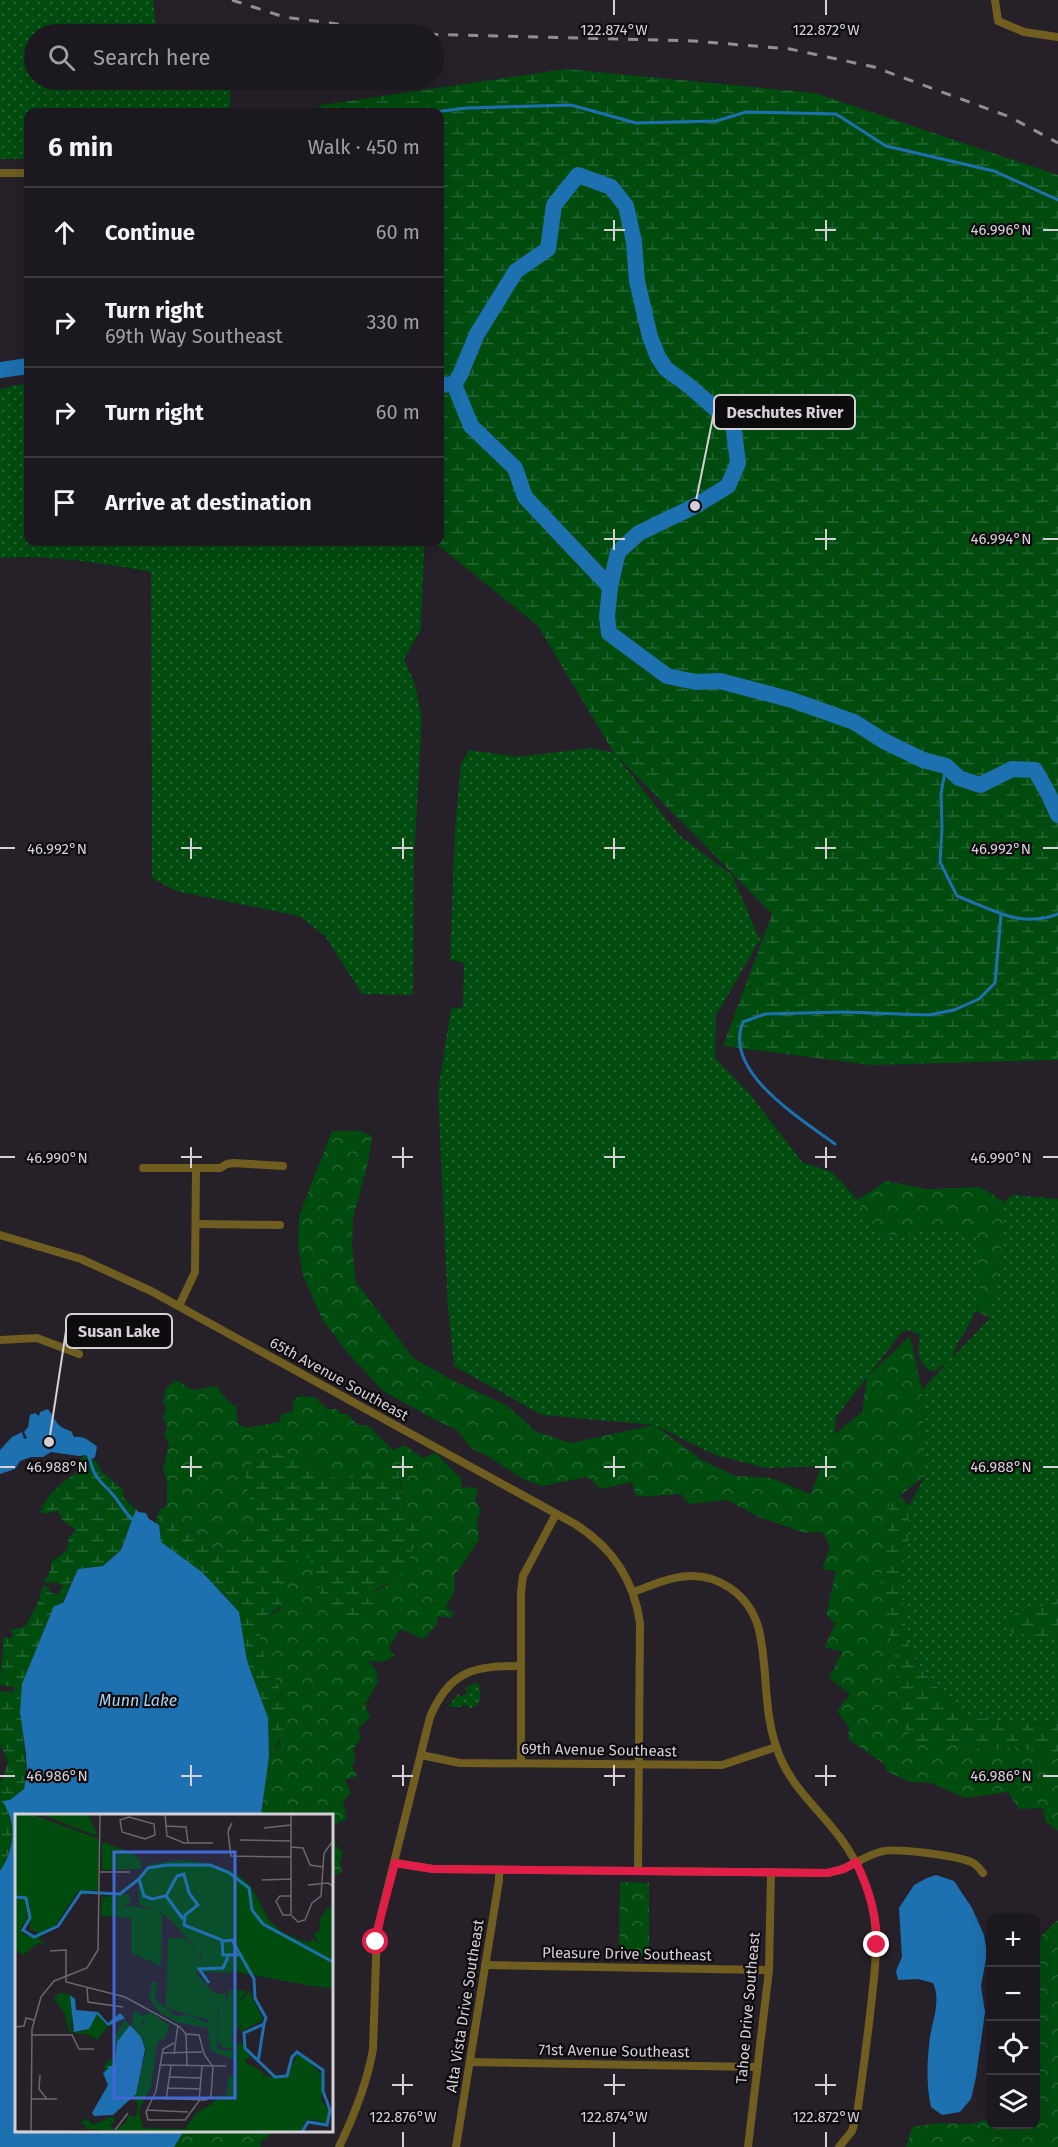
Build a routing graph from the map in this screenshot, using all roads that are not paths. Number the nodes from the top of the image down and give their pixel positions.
1 (995, 0) edge
2 (1058, 38) edge
3 (0, 173) edge
4 (24, 173) edge
5 (283, 1166) dead end
6 (143, 1168) dead end
7 (196, 1169) junction
8 (196, 1224) junction
9 (280, 1225) dead end
10 (0, 1235) edge
11 (179, 1306) junction
12 (0, 1340) edge
13 (79, 1354) dead end
14 (556, 1514) junction
15 (633, 1592) junction
16 (521, 1666) junction
17 (776, 1747) junction
18 (421, 1755) junction
19 (521, 1763) junction
20 (640, 1765) junction
21 (856, 1862) junction
22 (395, 1863) junction
23 (499, 1870) junction
24 (638, 1870) junction
25 (771, 1872) junction
26 (983, 1872) dead end
27 (485, 1965) junction
28 (769, 1970) junction
29 (470, 2062) junction
30 (757, 2067) junction
31 (339, 2147) edge
32 (456, 2147) edge
33 (748, 2147) edge
34 (839, 2147) edge

1 - 2 street
3 - 4 street
5 - 7 street
6 - 7 street
7 - 8 street
8 - 9 street
8 - 11 street
10 - 11 street, 65th Avenue Southeast
11 - 14 street, 65th Avenue Southeast
12 - 13 street
14 - 15 street, 65th Avenue Southeast
14 - 16 street
15 - 17 street
15 - 20 street, 65th Avenue Southeast
16 - 18 street
16 - 19 street
17 - 20 street, 69th Avenue Southeast
17 - 21 street
18 - 19 street, 69th Avenue Southeast
18 - 22 street
19 - 20 street, 69th Avenue Southeast
20 - 24 street, 65th Avenue Southeast
21 - 25 street
21 - 26 street
21 - 34 street
22 - 23 street
22 - 31 street
23 - 24 street
23 - 27 street, Alta Vista Drive Southeast
24 - 25 street
25 - 28 street, Tahoe Drive Southeast
27 - 28 street, Pleasure Drive Southeast
27 - 29 street, Alta Vista Drive Southeast
28 - 30 street, Tahoe Drive Southeast
29 - 30 street, 71st Avenue Southeast
29 - 32 street, Alta Vista Drive Southeast
30 - 33 street, Tahoe Drive Southeast

